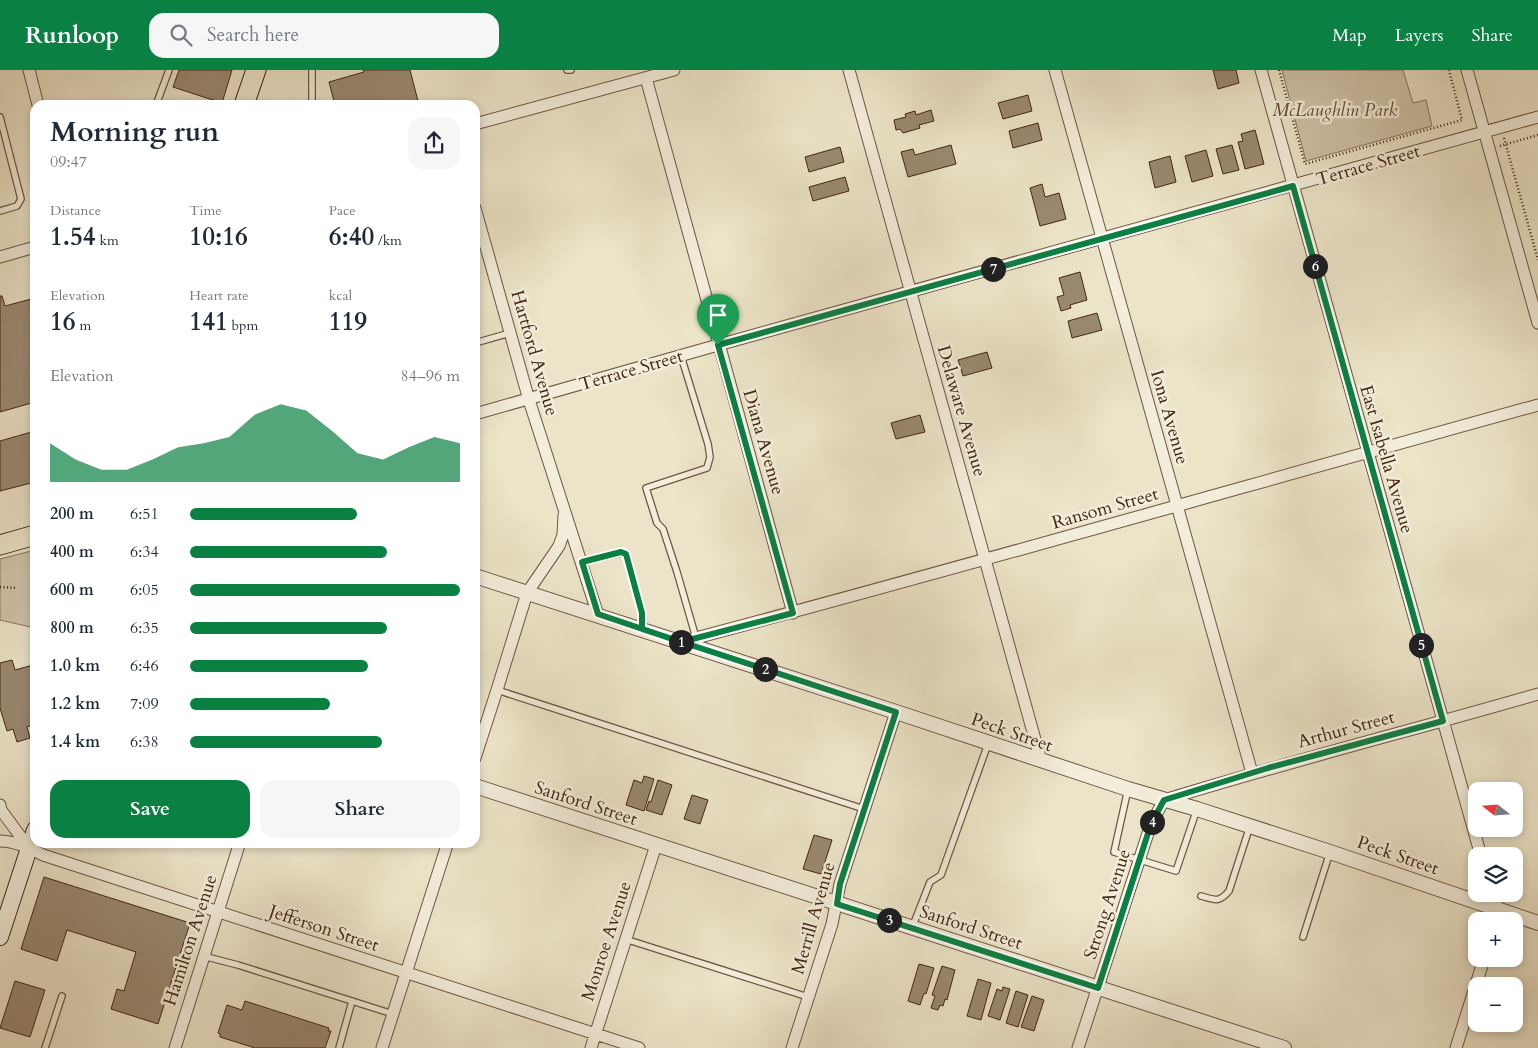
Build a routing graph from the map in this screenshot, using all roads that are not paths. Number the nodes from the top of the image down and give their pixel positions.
1 (29, 70) edge
2 (168, 70) edge
3 (256, 70) edge
4 (312, 70) edge
5 (567, 70) edge
6 (570, 70) edge
7 (674, 70) edge
8 (849, 70) edge
9 (1055, 70) edge
10 (1261, 70) edge
11 (1467, 70) edge
12 (645, 74) edge
13 (37, 100) edge
14 (158, 100) edge
15 (246, 100) edge
16 (312, 100) edge
17 (0, 117) edge
18 (1538, 117) edge
19 (480, 123) edge
20 (1484, 132) junction
21 (1293, 186) junction
22 (0, 211) edge
23 (480, 226) edge
24 (1102, 238) junction
25 (30, 249) edge
26 (0, 257) edge
27 (910, 292) junction
28 (1538, 323) edge
29 (510, 333) junction
30 (480, 342) edge
31 (718, 345) junction
32 (681, 356) junction
33 (529, 400) junction
34 (1538, 405) edge
35 (480, 413) edge
36 (1366, 452) junction
37 (564, 506) junction
38 (1176, 506) junction
39 (30, 536) edge
40 (0, 545) edge
41 (986, 560) junction
42 (582, 562) junction
43 (480, 578) edge
44 (527, 593) junction
45 (793, 613) junction
46 (598, 614) junction
47 (642, 629) junction
48 (696, 638) junction
49 (681, 642) junction
50 (498, 690) junction
51 (1538, 694) edge
52 (896, 712) junction
53 (1443, 721) junction
54 (480, 743) edge
55 (988, 744) junction
56 (1041, 761) junction
57 (1252, 773) junction
58 (480, 788) edge
59 (1128, 789) junction
60 (1164, 800) junction
61 (0, 805) edge
62 (1197, 808) junction
63 (864, 809) junction
64 (1250, 826) junction
65 (0, 841) edge
66 (30, 845) edge
67 (656, 845) junction
68 (1478, 847) edge
69 (29, 848) junction
70 (238, 848) edge
71 (446, 848) edge
72 (1330, 852) junction
73 (1140, 859) junction
74 (1202, 896) dead end
75 (837, 904) junction
76 (217, 912) junction
77 (1487, 912) edge
78 (1523, 920) edge
79 (1538, 923) edge
80 (912, 928) junction
81 (1303, 936) dead end
82 (0, 937) edge
83 (625, 939) junction
84 (203, 956) junction
85 (1481, 967) edge
86 (406, 973) junction
87 (1098, 988) junction
88 (62, 996) dead end
89 (808, 997) junction
90 (352, 1001) junction
91 (392, 1014) junction
92 (595, 1034) junction
93 (45, 1048) edge
94 (174, 1048) edge
95 (339, 1048) edge
96 (382, 1048) edge
97 (591, 1048) edge
98 (639, 1048) edge
99 (792, 1048) edge
100 (1078, 1048) edge
101 (1284, 1048) edge
102 (1456, 1048) edge

1 - 13 street
2 - 14 lane
3 - 15 main road
4 - 16 lane
5 - 6 lane
7 - 12 street
8 - 27 street, Delaware Avenue
9 - 24 street, Iona Avenue
10 - 21 street, East Isabella Avenue
11 - 20 street
12 - 19 street
12 - 31 street, Diana Avenue
17 - 22 lane
18 - 20 street, Terrace Street
20 - 21 street, Terrace Street
20 - 28 street
21 - 24 street, Terrace Street
21 - 36 street, East Isabella Avenue
23 - 29 street, Hartford Avenue
24 - 27 street, Terrace Street
24 - 38 street, Iona Avenue
25 - 26 street
27 - 31 street, Terrace Street
27 - 41 street, Delaware Avenue
29 - 30 lane
29 - 33 street, Hartford Avenue
31 - 32 street, Terrace Street
31 - 45 street, Diana Avenue
32 - 33 street, Terrace Street
32 - 48 lane
33 - 35 street, Terrace Street
33 - 37 street, Hartford Avenue
34 - 36 street, Ransom Street
36 - 38 street, Ransom Street
36 - 53 street, East Isabella Avenue
37 - 42 street, Hartford Avenue
37 - 44 street, Hartford Avenue
38 - 41 street, Ransom Street
38 - 57 street, Iona Avenue
39 - 40 main road
41 - 45 street, Ransom Street
41 - 56 street, Delaware Avenue
42 - 46 street, Hartford Avenue
42 - 47 lane
43 - 44 street, Peck Street
44 - 46 street, Peck Street
44 - 50 street, Hartford Avenue
45 - 48 street, Ransom Street
46 - 47 street, Peck Street
47 - 49 street, Peck Street
48 - 49 street, Ransom Street
49 - 52 street, Peck Street
50 - 54 street, Hartford Avenue
50 - 63 lane
51 - 53 street, Arthur Street
52 - 55 street, Peck Street
52 - 63 street, Merrill Avenue
53 - 57 street, Arthur Street
53 - 68 street, East Isabella Avenue
55 - 56 street, Peck Street
55 - 80 lane
56 - 59 street, Peck Street
57 - 60 street, Arthur Street
58 - 67 street, Sanford Street
59 - 60 street, Peck Street
59 - 73 lane
60 - 62 street, Peck Street
60 - 73 street, Strong Avenue
61 - 69 street
62 - 64 street, Peck Street
62 - 73 lane
63 - 75 street, Merrill Avenue
64 - 72 street, Peck Street
64 - 74 lane
65 - 69 street, Jefferson Street
66 - 69 main road
67 - 75 street, Sanford Street
67 - 83 street, Monroe Avenue
69 - 76 street, Jefferson Street
69 - 82 main road
70 - 76 street, Hamilton Avenue
71 - 86 street
72 - 77 street, Peck Street
72 - 81 lane
73 - 87 street, Strong Avenue
75 - 80 street, Sanford Street
75 - 89 street, Merrill Avenue
76 - 84 street, Hamilton Avenue
76 - 86 street, Jefferson Street
78 - 79 street, Peck Street
80 - 87 street, Sanford Street
83 - 89 lane
83 - 92 street, Monroe Avenue
84 - 90 lane
84 - 94 street, Hamilton Avenue
85 - 102 street
86 - 91 street
86 - 92 street, Jefferson Street
87 - 100 street, Strong Avenue
87 - 101 street, Sanford Street
88 - 93 lane
89 - 99 street, Merrill Avenue
90 - 91 lane
90 - 95 lane
91 - 96 street
92 - 97 street, Monroe Avenue
92 - 98 street, Jefferson Street

